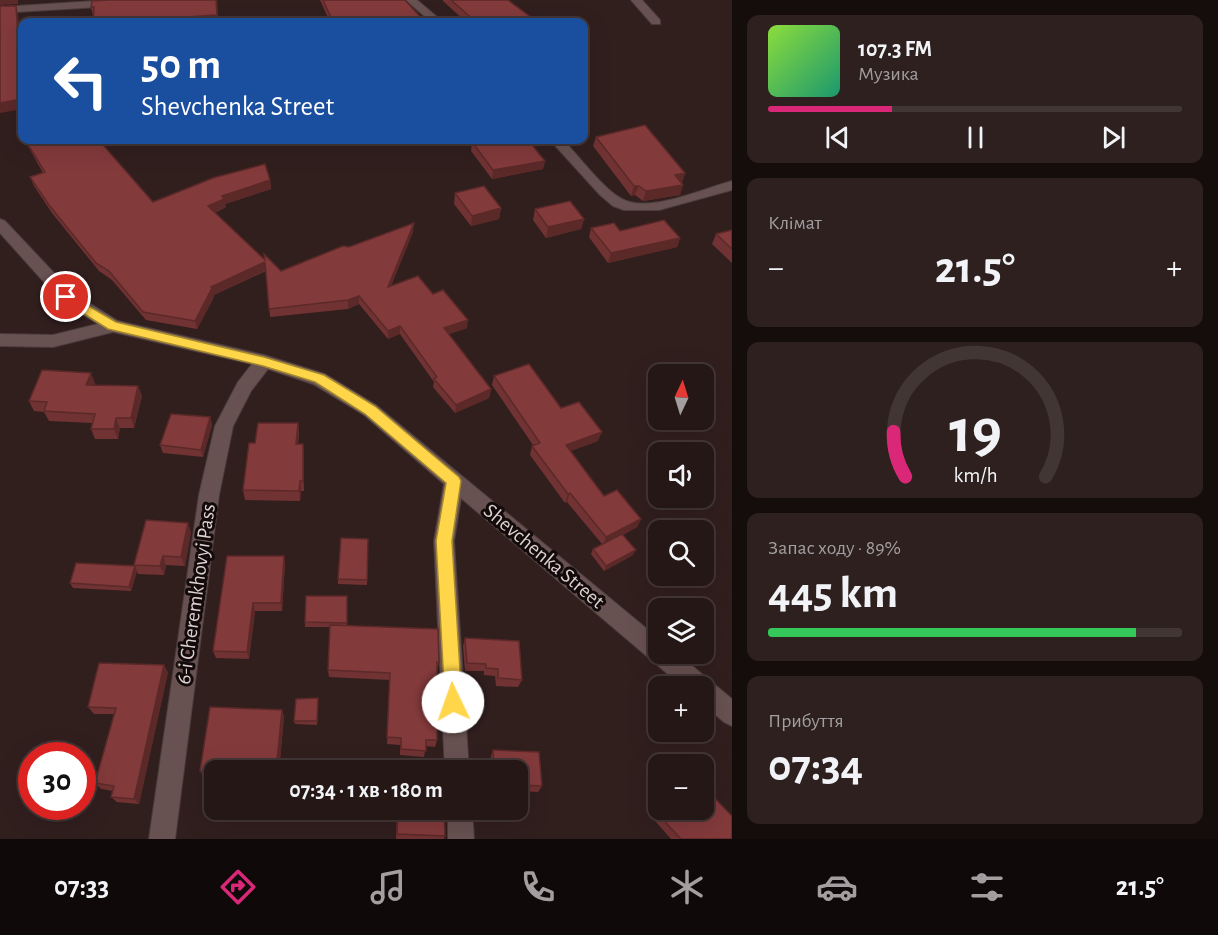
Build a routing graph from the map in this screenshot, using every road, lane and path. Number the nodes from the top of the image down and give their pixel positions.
1 (411, 0) edge
2 (636, 0) edge
3 (122, 2) edge
4 (0, 10) edge
5 (432, 18) edge
6 (656, 22) dead end
7 (560, 144) edge
8 (732, 185) edge
9 (0, 224) edge
10 (113, 326) junction
11 (0, 340) edge
12 (264, 361) junction
13 (454, 481) junction
14 (648, 644) edge
15 (672, 664) edge
16 (687, 676) edge
17 (714, 699) edge
18 (732, 714) edge
19 (457, 760) edge
20 (460, 820) edge
21 (162, 839) edge
22 (461, 839) edge

1 - 5 street
2 - 6 street
3 - 4 street
7 - 8 street
9 - 10 street, Shevchenka Street
10 - 11 street
10 - 12 street, Shevchenka Street
12 - 13 street, Shevchenka Street
12 - 21 street, 6-i Cheremkhovyi Pass
13 - 14 street, Shevchenka Street
13 - 19 street
15 - 16 street, Shevchenka Street
17 - 18 street
20 - 22 street

